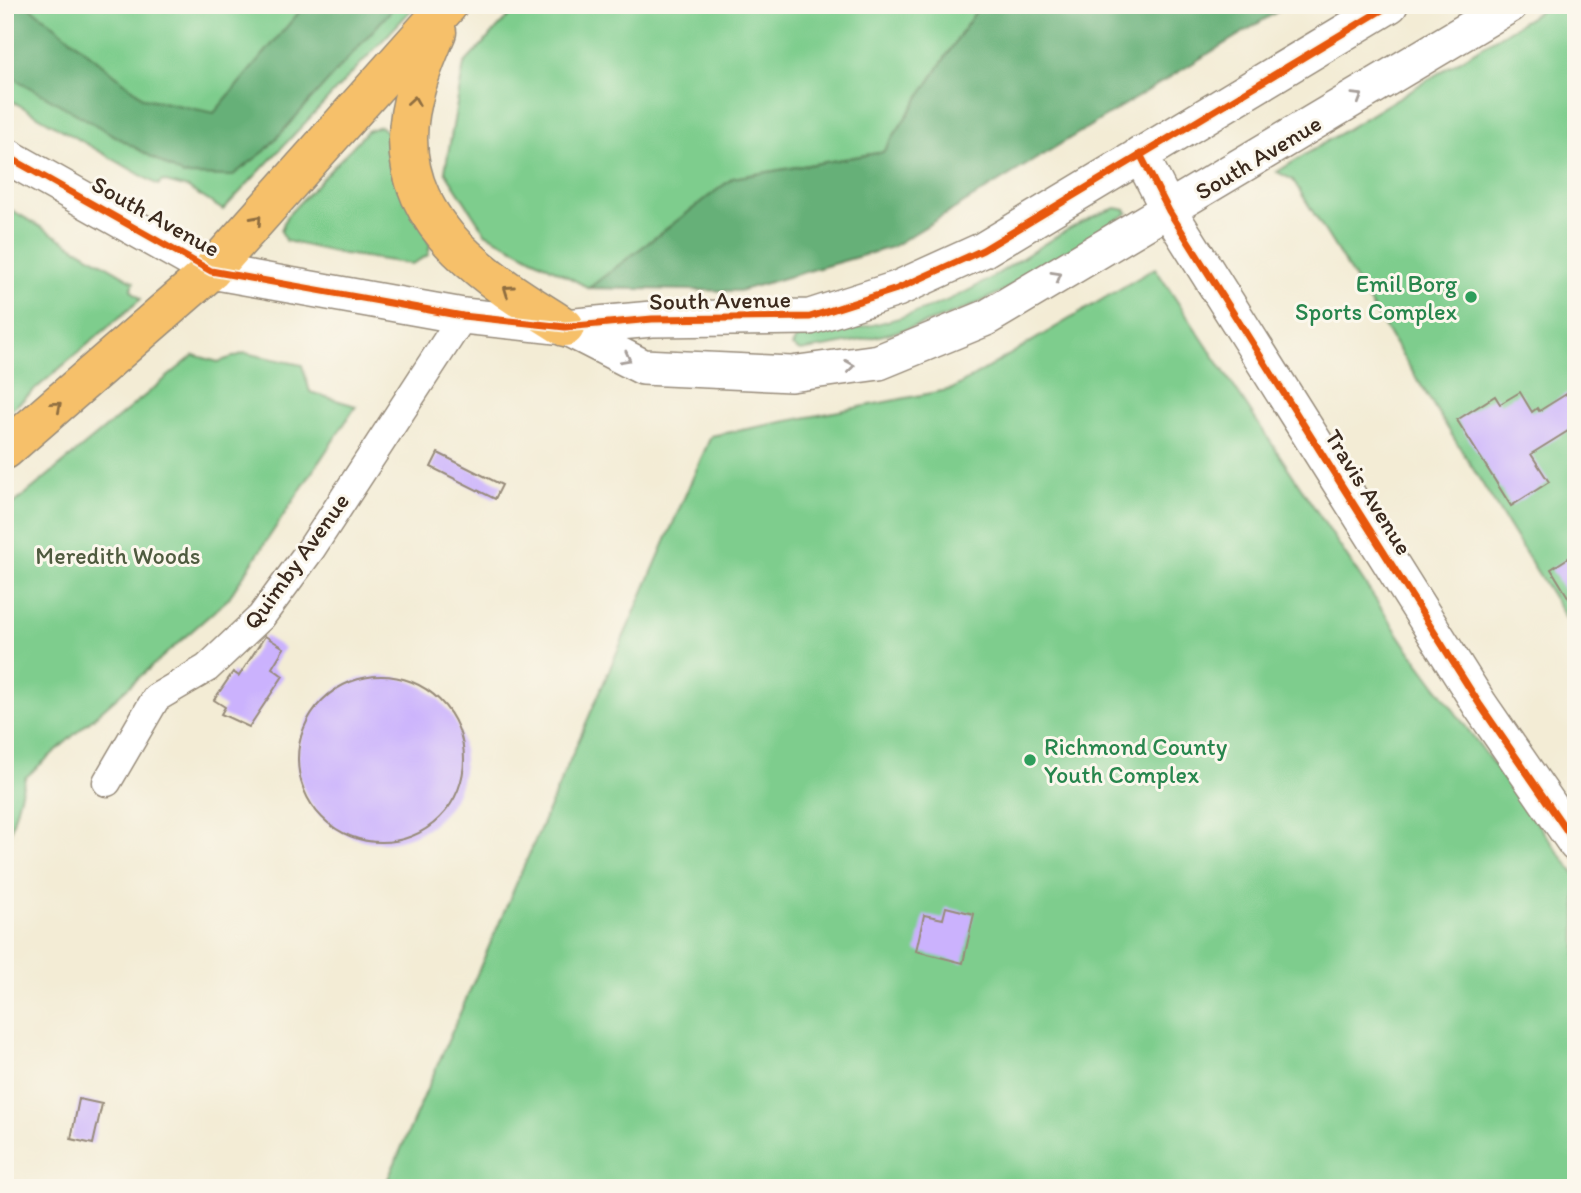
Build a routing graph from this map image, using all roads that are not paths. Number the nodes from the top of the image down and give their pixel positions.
1 (1390, 5) edge
2 (1510, 5) edge
3 (448, 6) edge
4 (1140, 154) junction
5 (5, 155) edge
6 (1169, 211) junction
7 (211, 271) junction
8 (463, 316) junction
9 (565, 327) junction
10 (5, 450) edge
11 (107, 782) dead end
12 (1576, 844) edge

1 - 4 street, South Avenue
6 -> 2 street, South Avenue
7 -> 3 highway
9 -> 3 highway
4 - 6 street, Travis Avenue
4 - 9 street, South Avenue
5 - 7 street, South Avenue
9 -> 6 street, South Avenue
6 - 12 street, Travis Avenue
7 - 8 street, South Avenue
10 -> 7 highway
8 - 9 street, South Avenue
8 - 11 street, Quimby Avenue

